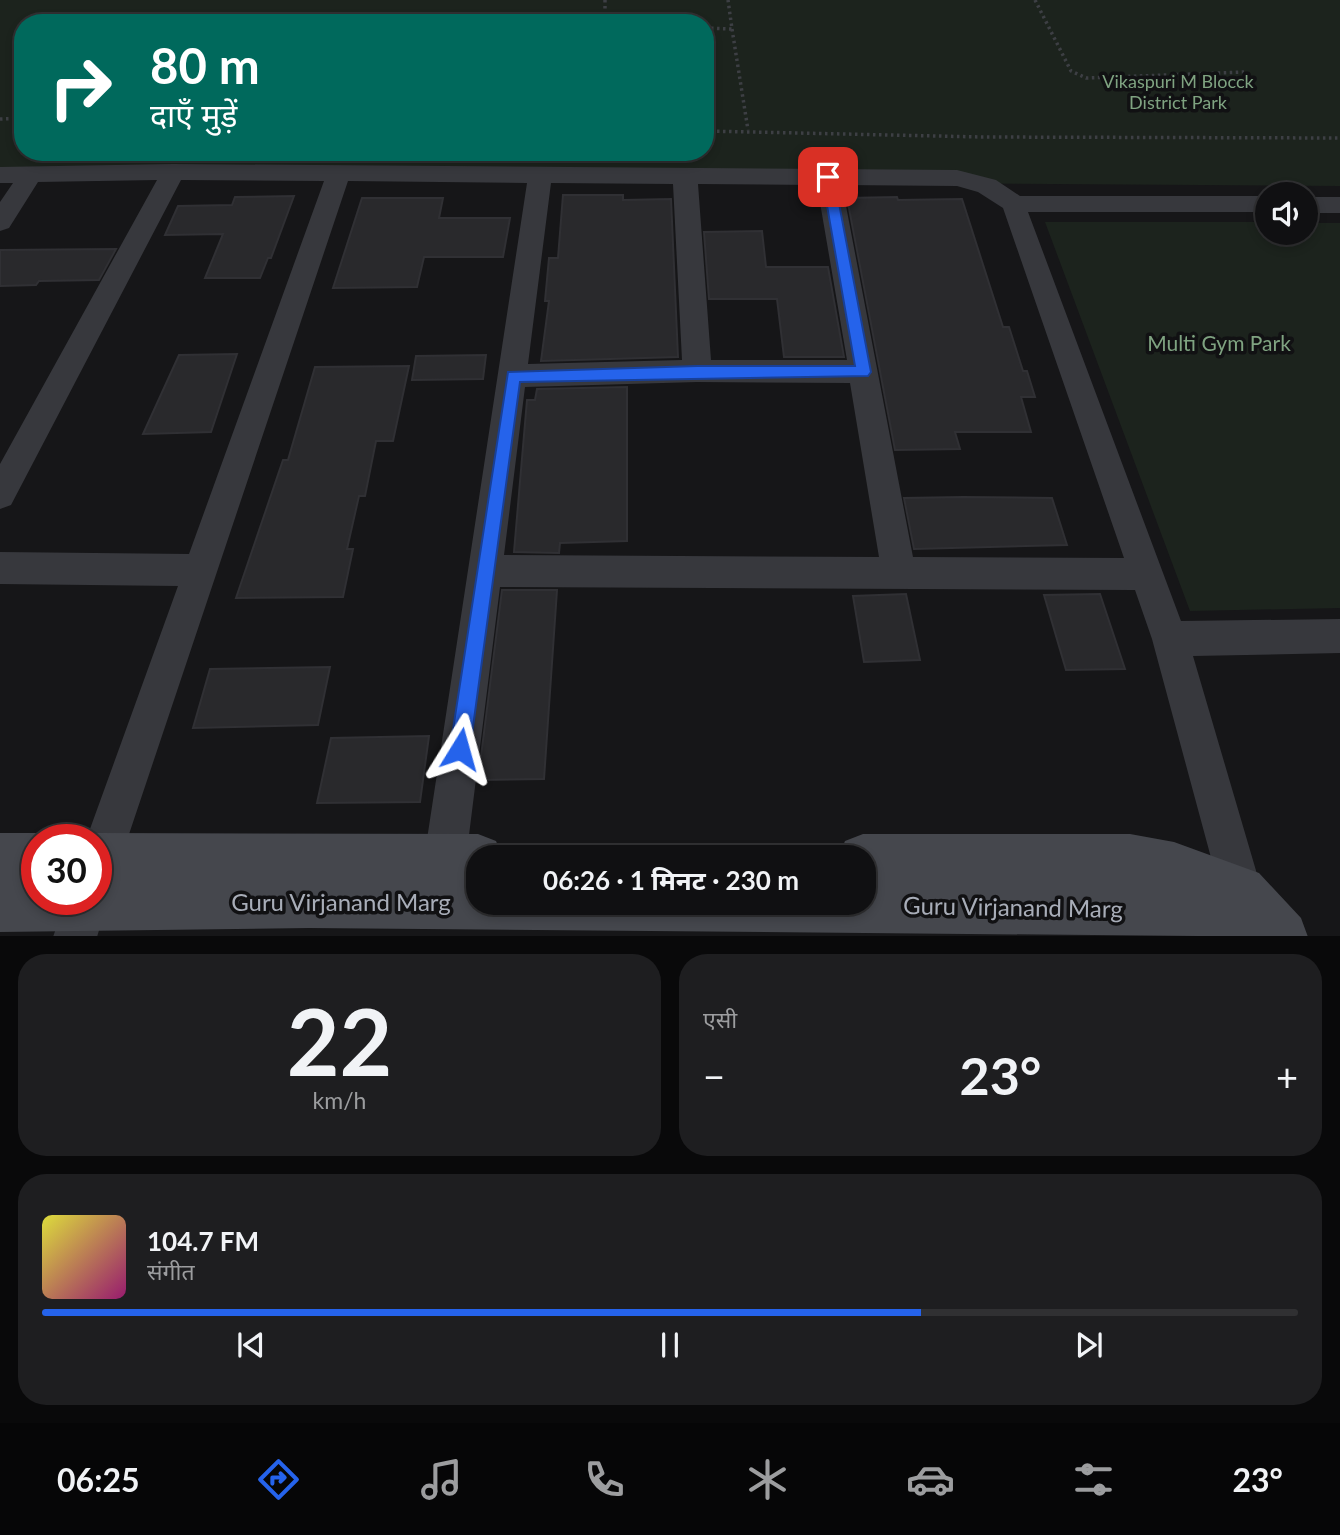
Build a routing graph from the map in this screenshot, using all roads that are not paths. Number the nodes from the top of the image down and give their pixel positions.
1 (173, 172) junction
2 (339, 173) junction
3 (31, 174) junction
4 (0, 175) edge
5 (540, 175) junction
6 (685, 176) junction
7 (828, 177) junction
8 (1255, 204) edge
9 (1016, 205) junction
10 (1318, 205) edge
11 (1340, 205) edge
12 (0, 222) edge
13 (697, 371) junction
14 (863, 372) junction
15 (513, 376) junction
16 (0, 495) edge
17 (0, 568) edge
18 (199, 570) junction
19 (485, 571) junction
20 (899, 573) junction
21 (1147, 574) junction
22 (1340, 636) edge
23 (1170, 639) junction
24 (112, 824) edge
25 (0, 858) edge
26 (21, 858) edge
27 (461, 859) edge
28 (876, 859) edge
29 (112, 886) edge
30 (112, 889) edge
31 (21, 902) edge
32 (0, 906) edge
33 (543, 920) edge
34 (1235, 921) edge
35 (1282, 936) edge

1 - 2 street
1 - 3 street
1 - 16 street
2 - 5 street
2 - 18 street
3 - 4 street
3 - 12 street
5 - 6 street
5 - 15 street
6 - 7 street
6 - 13 street
7 - 9 street
7 - 14 street
8 - 9 street
9 - 21 street
10 - 11 street
13 - 14 street
13 - 15 street
14 - 20 street
15 - 19 street
17 - 18 street
18 - 24 street
19 - 20 street
19 - 27 street
20 - 21 street
21 - 23 street
22 - 23 street
23 - 34 street
25 - 26 street
27 - 29 street, Guru Virjanand Marg
28 - 34 street, Guru Virjanand Marg
30 - 33 street, Guru Virjanand Marg
31 - 32 street, Guru Virjanand Marg
33 - 34 street, Guru Virjanand Marg
34 - 35 street, Guru Virjanand Marg

